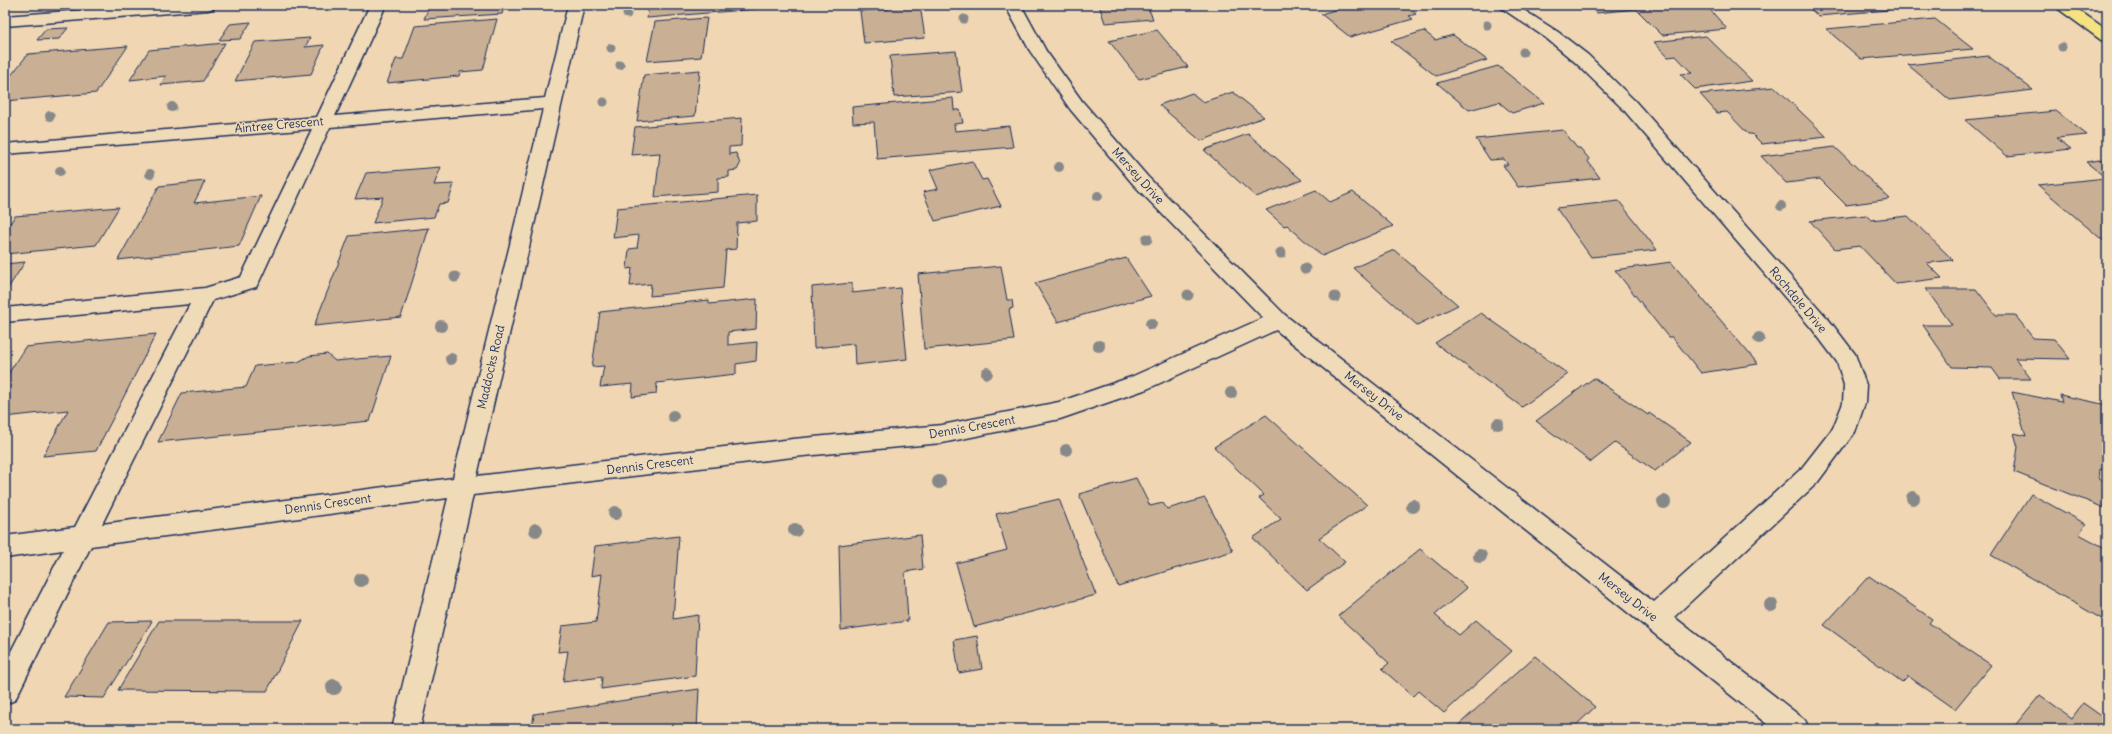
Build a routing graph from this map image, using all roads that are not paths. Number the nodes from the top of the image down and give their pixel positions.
1 (208, 5) edge
2 (378, 5) edge
3 (576, 5) edge
4 (1013, 5) edge
5 (1505, 5) edge
6 (2061, 5) edge
7 (5, 21) edge
8 (2107, 37) edge
9 (552, 103) junction
10 (323, 121) junction
11 (5, 149) edge
12 (205, 295) junction
13 (5, 315) edge
14 (1278, 320) junction
15 (463, 487) junction
16 (81, 538) junction
17 (5, 547) edge
18 (1655, 618) junction
19 (5, 691) edge
20 (406, 729) edge
21 (1795, 729) edge

1 - 7 street
2 - 10 street
3 - 9 street, Maddocks Road
4 - 14 street, Mersey Drive
5 - 18 street, Rochdale Drive
6 - 8 main road
9 - 10 street, Aintree Crescent
9 - 15 street, Maddocks Road
10 - 11 street, Aintree Crescent
10 - 12 street
12 - 13 street
12 - 16 street
14 - 15 street, Dennis Crescent
14 - 18 street, Mersey Drive
15 - 16 street, Dennis Crescent
15 - 20 street, Maddocks Road
16 - 17 street, Dennis Crescent
16 - 19 street
18 - 21 street, Mersey Drive

